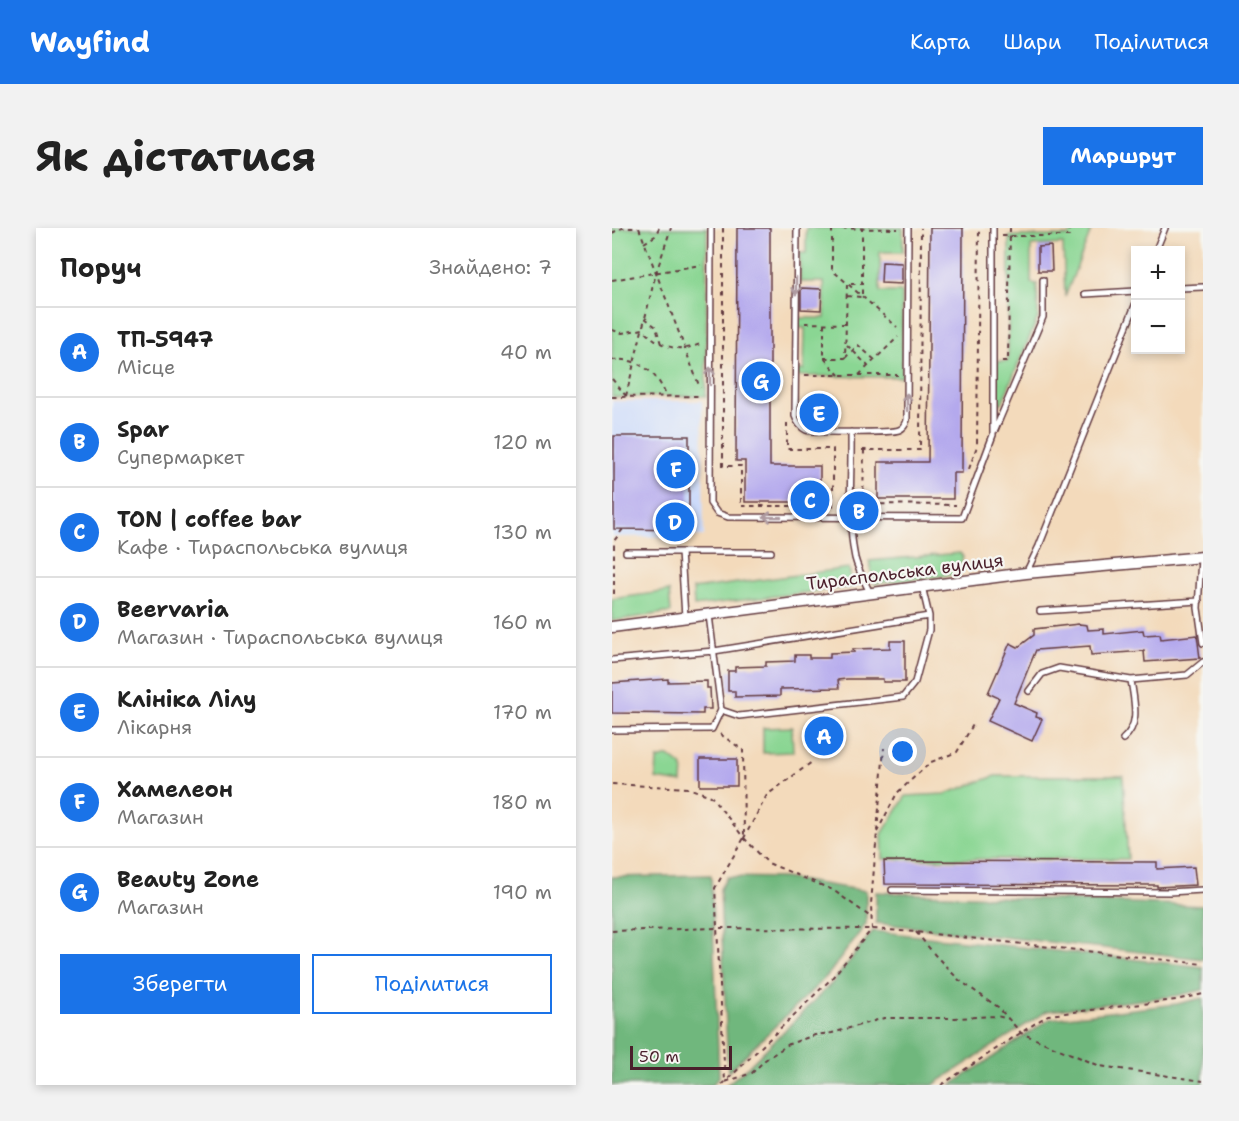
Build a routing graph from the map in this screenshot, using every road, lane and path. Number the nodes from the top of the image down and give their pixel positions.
1 (639, 228) edge
2 (659, 228) edge
3 (671, 228) edge
4 (711, 228) edge
5 (723, 228) edge
6 (797, 228) edge
7 (815, 228) edge
8 (889, 228) edge
9 (908, 228) edge
10 (978, 228) edge
11 (993, 228) edge
12 (1010, 228) edge
13 (1071, 228) edge
14 (1165, 228) edge
15 (832, 229) edge
16 (862, 229) edge
17 (612, 233) edge
18 (993, 236) junction
19 (1009, 236) junction
20 (978, 237) junction
21 (644, 243) junction
22 (1158, 246) edge
23 (711, 263) junction
24 (656, 273) junction
25 (612, 280) edge
26 (1043, 280) dead end
27 (847, 284) junction
28 (862, 284) junction
29 (1203, 287) edge
30 (1185, 288) edge
31 (1131, 291) edge
32 (1085, 294) dead end
33 (847, 296) junction
34 (862, 297) junction
35 (1131, 316) edge
36 (645, 318) junction
37 (796, 323) junction
38 (824, 323) junction
39 (846, 324) junction
40 (643, 329) junction
41 (900, 329) dead end
42 (612, 330) edge
43 (903, 332) dead end
44 (707, 340) dead end
45 (661, 344) junction
46 (846, 344) junction
47 (685, 349) junction
48 (853, 351) junction
49 (824, 358) junction
50 (845, 358) junction
51 (612, 360) edge
52 (875, 360) junction
53 (993, 361) junction
54 (634, 362) junction
55 (868, 366) junction
56 (795, 375) junction
57 (839, 375) junction
58 (859, 375) junction
59 (908, 376) junction
60 (612, 379) edge
61 (626, 396) junction
62 (666, 396) junction
63 (703, 396) junction
64 (710, 396) junction
65 (723, 396) junction
66 (612, 397) edge
67 (851, 432) junction
68 (993, 435) junction
69 (864, 450) dead end
70 (741, 466) dead end
71 (966, 476) dead end
72 (956, 505) dead end
73 (852, 518) junction
74 (623, 529) dead end
75 (626, 552) dead end
76 (681, 552) junction
77 (771, 552) dead end
78 (1202, 557) edge
79 (1026, 573) junction
80 (922, 585) junction
81 (870, 593) junction
82 (614, 594) dead end
83 (1198, 601) junction
84 (1040, 611) dead end
85 (709, 614) junction
86 (929, 616) junction
87 (685, 617) junction
88 (612, 627) edge
89 (1203, 643) edge
90 (714, 651) junction
91 (612, 660) edge
92 (1203, 662) edge
93 (1131, 680) junction
94 (1029, 692) dead end
95 (721, 711) junction
96 (974, 723) dead end
97 (712, 729) junction
98 (612, 730) edge
99 (1123, 739) dead end
100 (885, 748) dead end
101 (812, 762) dead end
102 (612, 784) edge
103 (876, 834) junction
104 (744, 838) junction
105 (892, 890) dead end
106 (1203, 890) edge
107 (872, 918) junction
108 (717, 928) junction
109 (872, 928) junction
110 (612, 931) edge
111 (916, 932) junction
112 (1203, 964) edge
113 (1203, 994) edge
114 (1009, 1019) junction
115 (1021, 1033) junction
116 (1203, 1081) edge
117 (724, 1084) edge
118 (941, 1085) edge

1 - 17 path
1 - 21 path
2 - 21 path
3 - 24 path
4 - 23 lane
5 - 65 path
6 -> 37 lane
7 - 15 path
8 - 16 path
9 - 59 lane
10 - 20 path
11 - 18 lane
12 - 19 path
13 - 19 path
14 - 22 lane
15 - 16 path
15 - 27 path
16 - 28 path
18 - 19 path
18 - 20 path
18 - 53 lane
19 - 53 path
20 - 71 path
21 - 24 path
23 - 24 path
64 -> 23 lane
24 - 25 path
24 - 36 path
24 - 47 path
26 - 68 lane
27 - 28 path
27 - 33 path
27 - 34 path
28 - 34 path
29 - 30 lane
31 - 32 lane
33 - 34 path
33 - 39 path
34 - 41 path
35 - 79 lane
36 - 40 path
36 - 45 path
37 - 38 path
37 - 56 lane
38 - 39 path
38 - 49 path
39 - 46 path
40 - 42 path
40 - 45 path
40 - 54 path
43 - 52 path
44 - 47 path
45 - 47 path
46 - 48 path
46 - 50 path
47 - 63 path
48 - 50 path
48 - 52 path
48 - 55 path
49 - 50 path
49 - 57 path
51 - 54 path
52 - 55 path
53 - 68 lane
54 - 61 path
54 - 62 path
55 - 58 path
56 - 57 path
56 - 67 lane
57 - 58 path
58 - 59 path
67 -> 59 lane
60 - 61 path
61 - 62 path
61 - 66 path
62 - 63 path
63 - 64 path
64 - 65 path
73 -> 64 lane
65 - 70 path
67 - 73 lane
68 - 73 lane
69 - 72 path
73 - 81 lane
74 - 82 path
75 - 76 lane
76 - 77 lane
76 - 87 lane
78 - 79 street, Тираспольська вулиця
78 - 83 lane
79 - 80 street, Тираспольська вулиця
80 - 81 street, Тираспольська вулиця
80 - 86 lane
81 - 85 street, Тираспольська вулиця
83 - 84 lane
83 - 89 lane
85 - 87 street, Тираспольська вулиця
85 - 90 lane
86 - 90 lane
86 - 95 lane
87 - 88 street, Тираспольська вулиця
90 - 91 lane
90 - 95 lane
92 - 93 lane
93 - 94 lane
93 - 99 lane
95 - 97 lane
96 - 103 path
97 - 98 lane
97 - 104 path
100 - 103 path
101 - 104 path
102 - 104 path
103 - 107 path
104 - 107 path
104 - 108 path
105 - 106 lane
107 - 109 path
108 - 109 path
108 - 110 path
108 - 117 path
109 - 111 path
109 - 117 path
111 - 112 path
111 - 114 path
113 - 115 path
114 - 115 path
114 - 117 path
115 - 116 path
115 - 118 path

